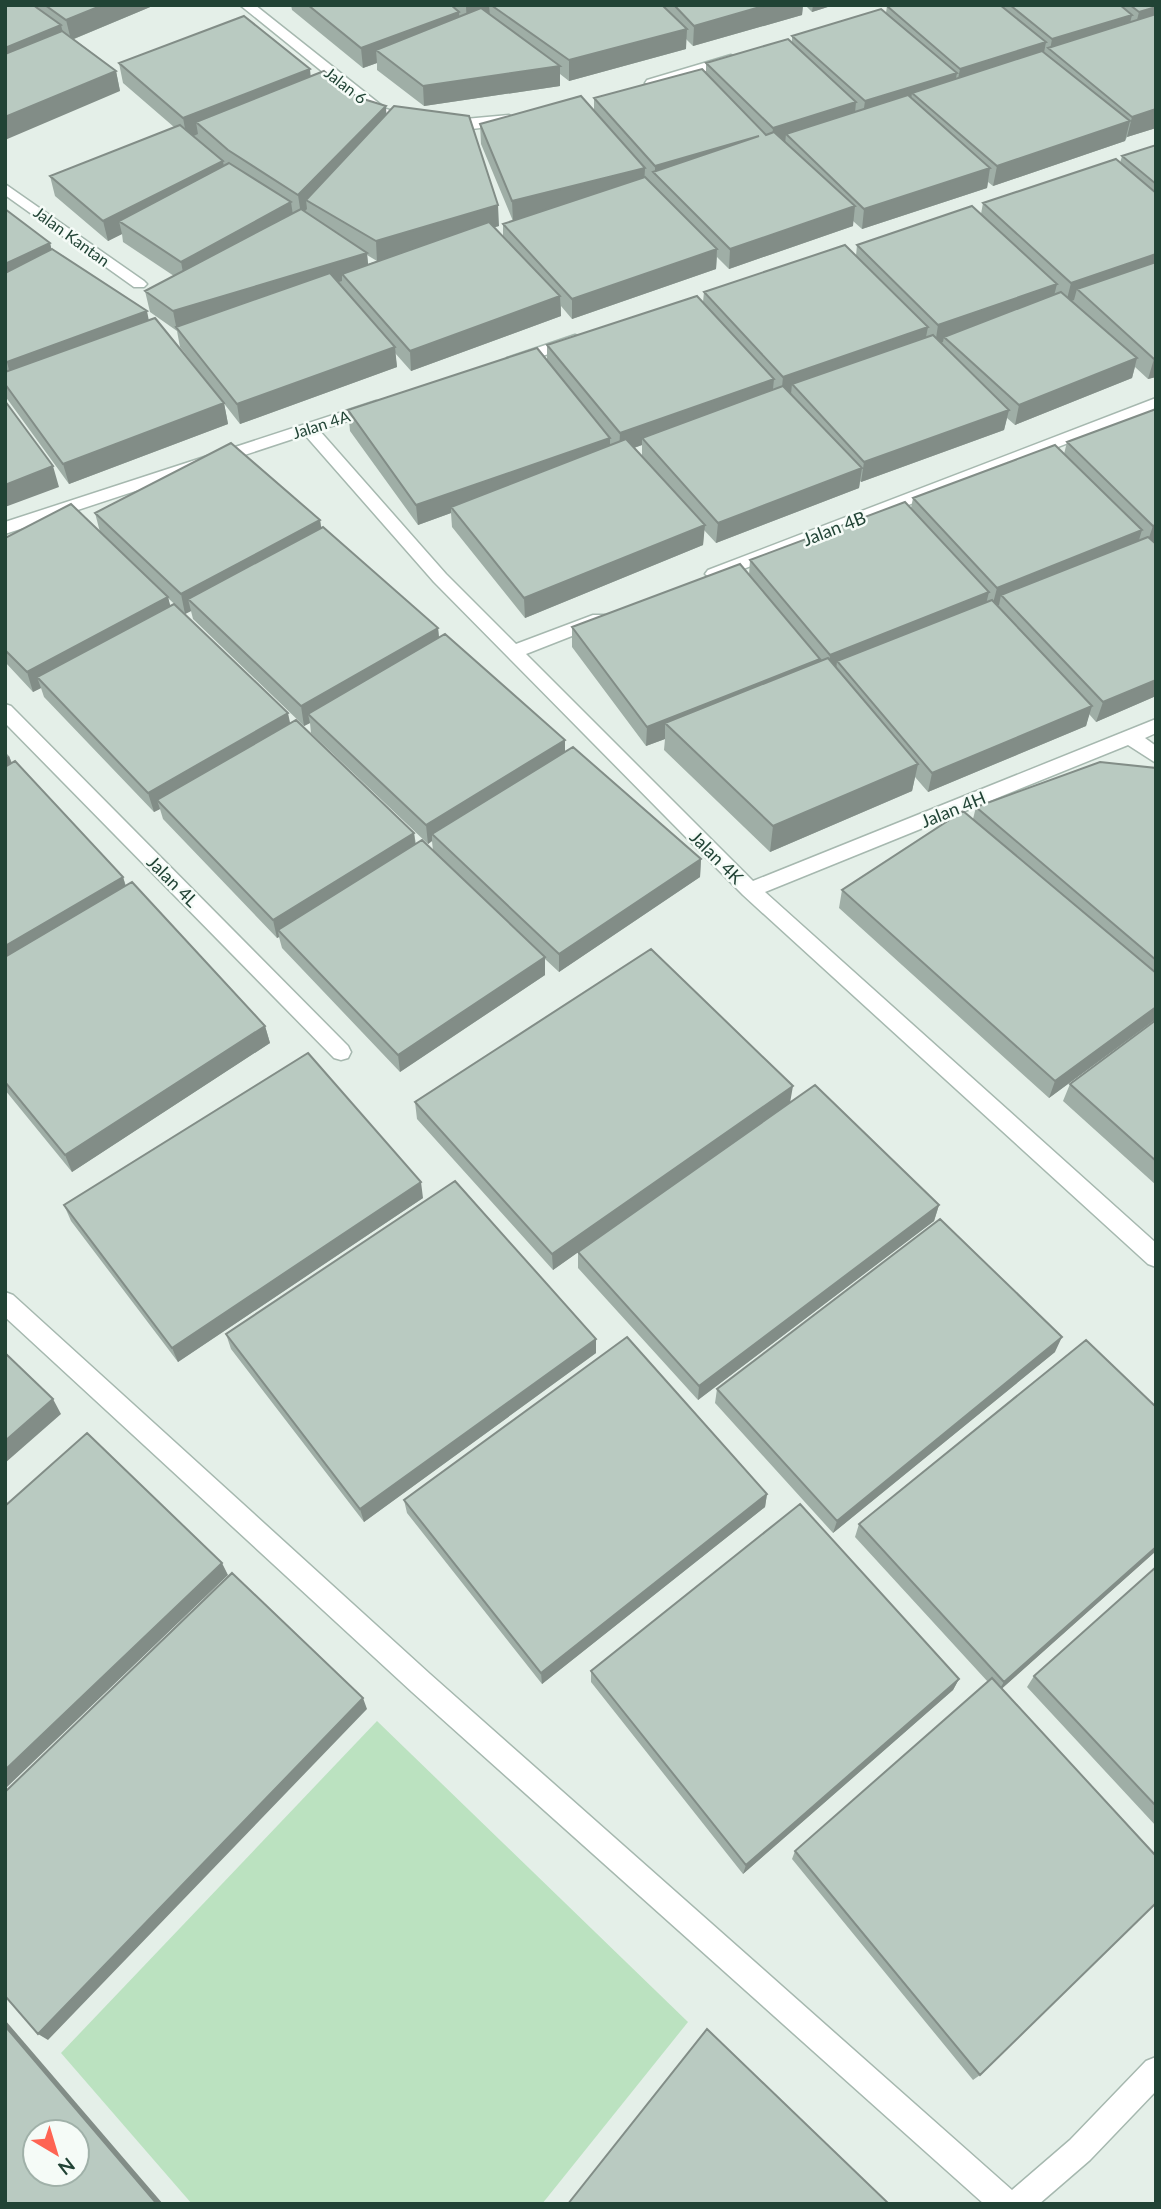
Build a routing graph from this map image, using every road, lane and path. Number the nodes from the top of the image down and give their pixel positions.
1 (248, 6) edge
2 (750, 53) edge
3 (634, 89) edge
4 (520, 117) edge
5 (405, 119) edge
6 (430, 125) edge
7 (5, 188) edge
8 (139, 284) dead end
9 (586, 337) edge
10 (493, 367) edge
11 (387, 402) edge
12 (1156, 403) edge
13 (308, 428) junction
14 (5, 528) edge
15 (693, 583) edge
16 (615, 612) edge
17 (513, 652) junction
18 (5, 711) edge
19 (1156, 726) edge
20 (1131, 737) junction
21 (1156, 755) edge
22 (750, 890) junction
23 (341, 1052) dead end
24 (1156, 1257) edge
25 (5, 1302) edge
26 (1156, 2071) edge
27 (1006, 2204) edge
28 (1017, 2204) edge

1 - 5 street, Jalan 6
2 - 3 street
4 - 6 street
7 - 8 street, Jalan Kantan
9 - 10 street
11 - 13 street, Jalan 4A
12 - 15 street, Jalan 4B
13 - 14 street, Jalan 4A
13 - 17 street, Jalan 4K
16 - 17 street
17 - 22 street, Jalan 4K
18 - 23 street, Jalan 4L
19 - 20 street, Jalan 4H
20 - 21 street
20 - 22 street, Jalan 4H
22 - 24 street, Jalan 4K
25 - 27 street
26 - 28 street

